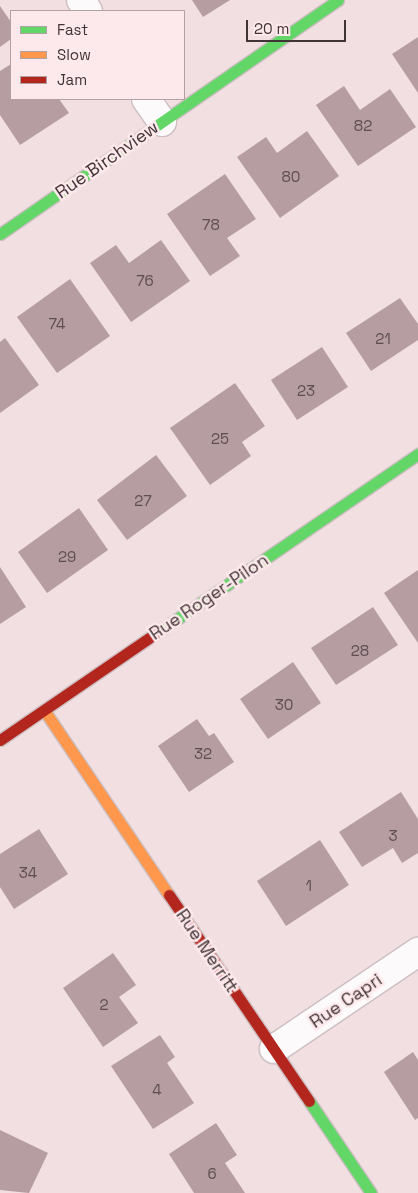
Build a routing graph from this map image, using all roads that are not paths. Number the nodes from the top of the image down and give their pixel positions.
1 (338, 0) edge
2 (147, 100) edge
3 (162, 122) junction
4 (0, 234) edge
5 (418, 454) edge
6 (44, 710) junction
7 (0, 740) edge
8 (418, 952) edge
9 (274, 1049) junction
10 (371, 1193) edge

1 - 3 street, Rue Birchview
2 - 3 street
3 - 4 street, Rue Birchview
5 - 6 street, Rue Roger-Pilon
6 - 7 street, Rue Roger-Pilon
6 - 9 street, Rue Merritt
8 - 9 street, Rue Capri
9 - 10 street, Rue Merritt

